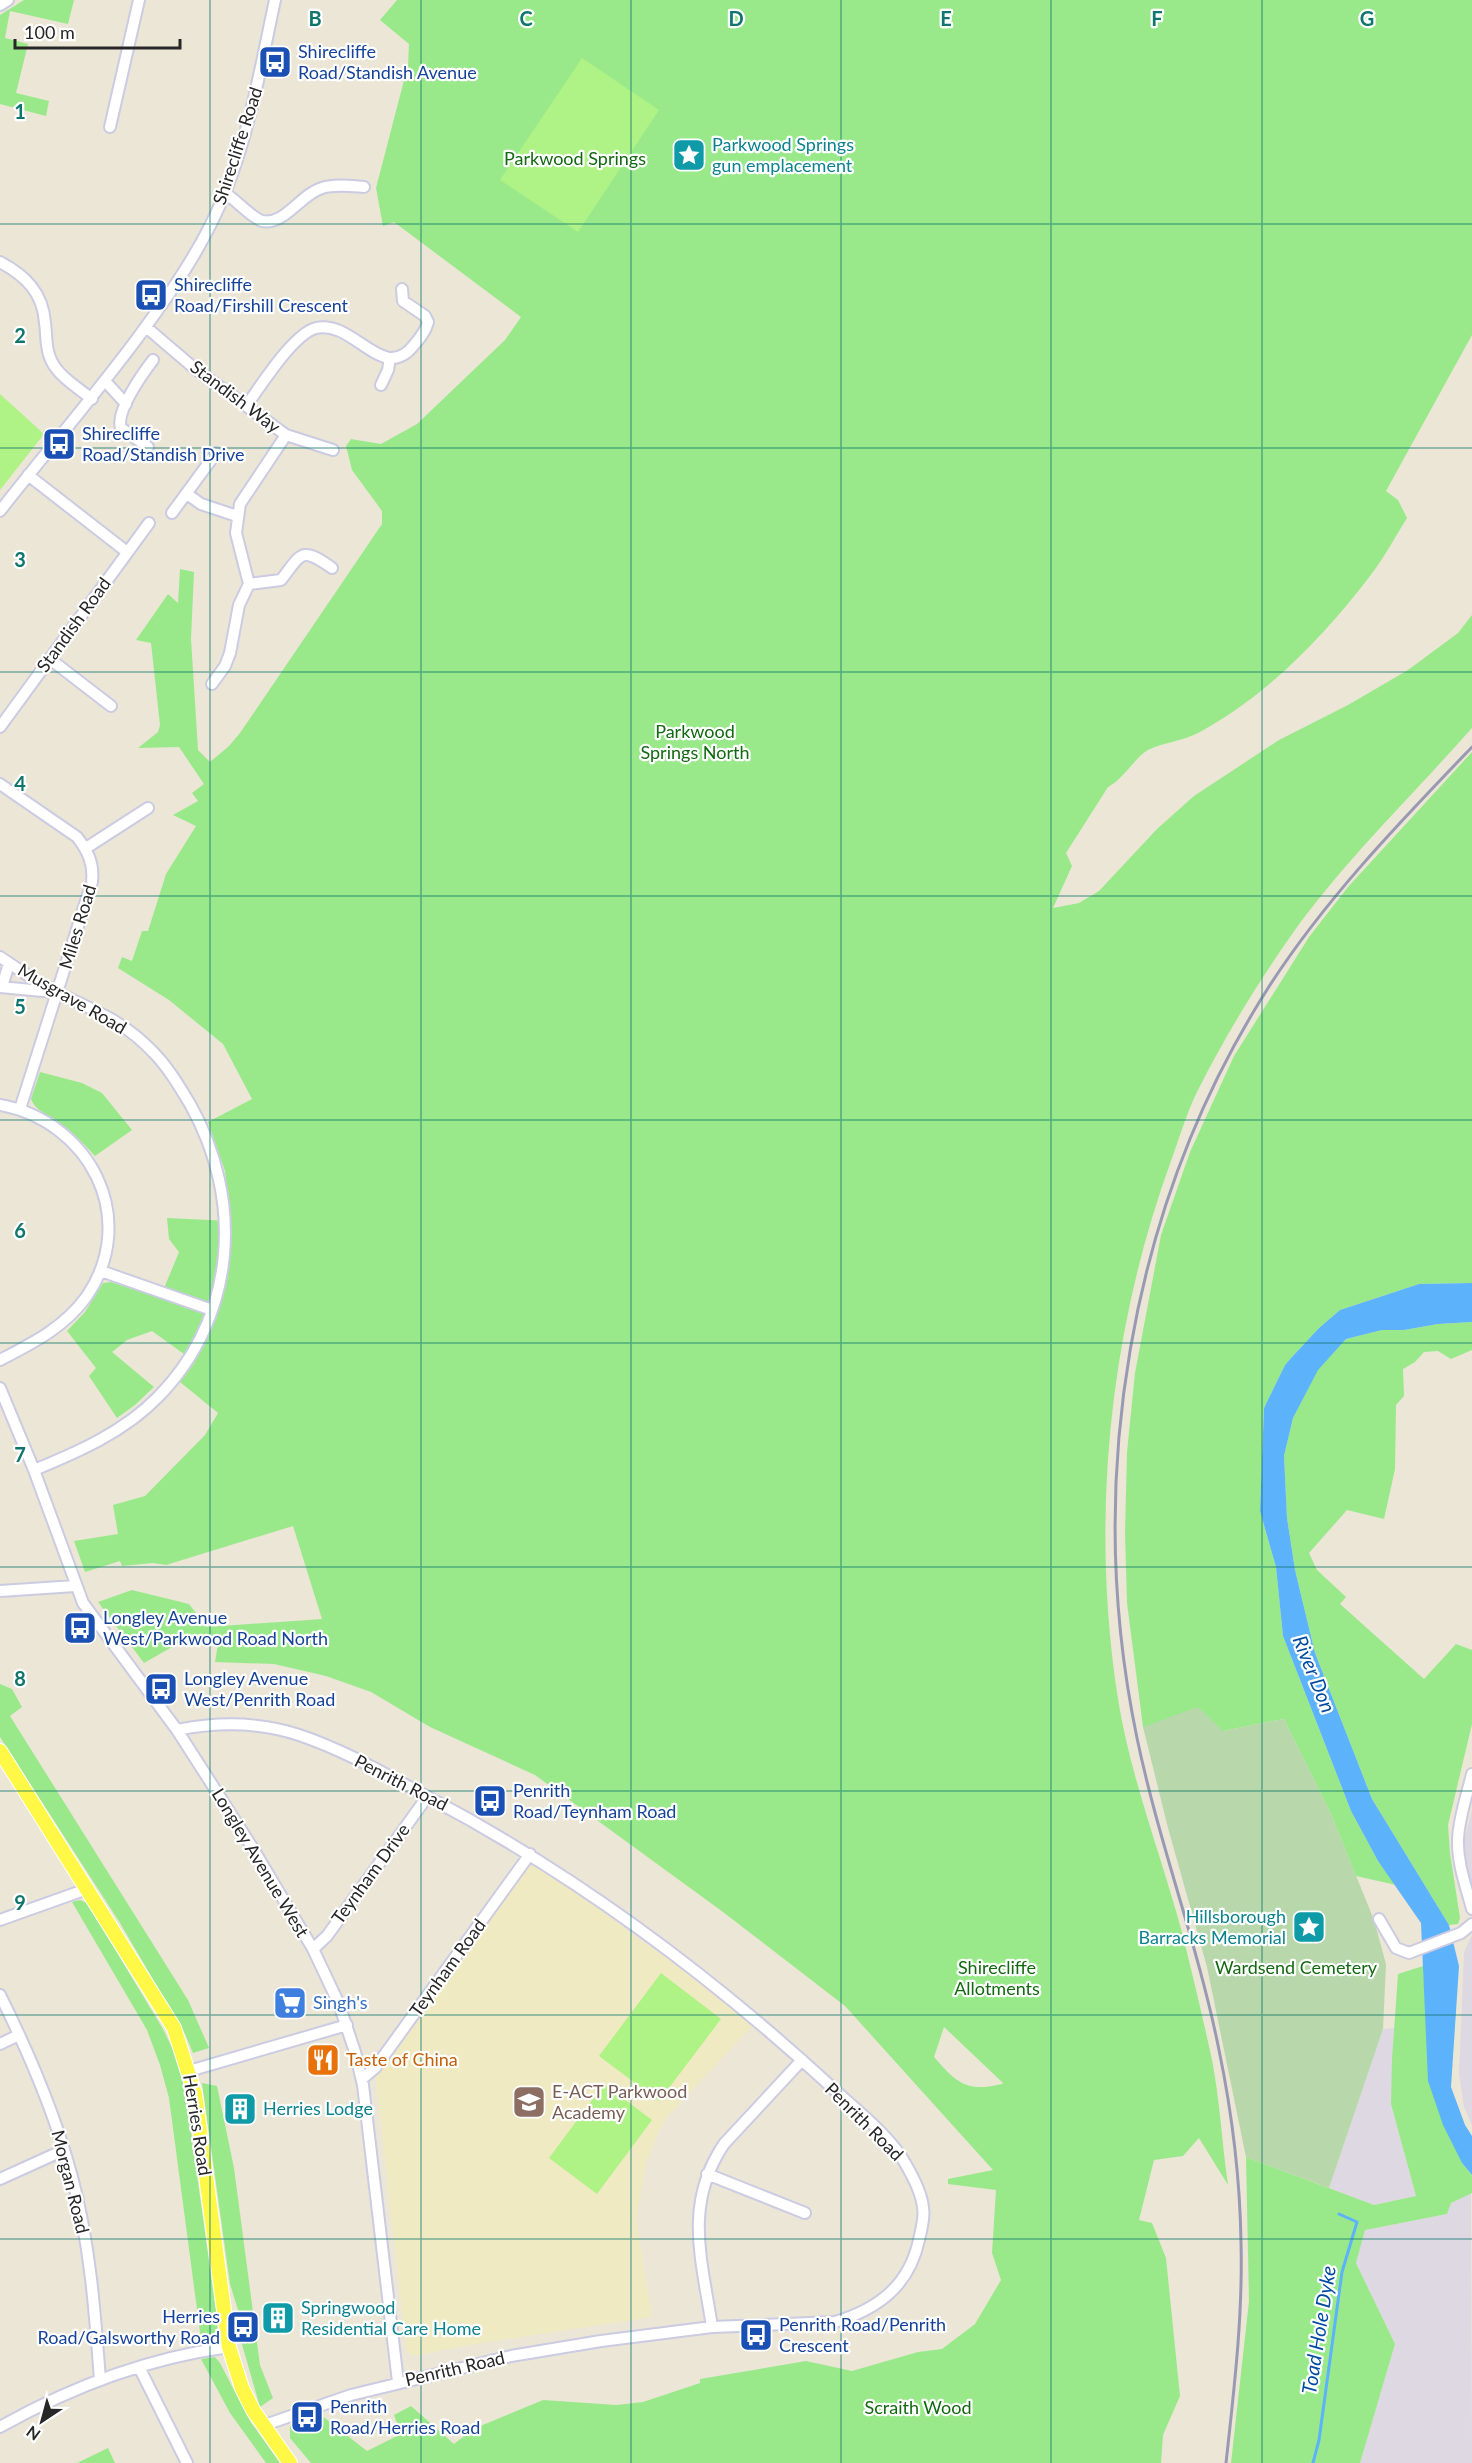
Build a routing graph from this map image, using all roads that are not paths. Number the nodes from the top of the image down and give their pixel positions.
1 (8, 0) edge
2 (139, 0) edge
3 (275, 0) edge
4 (0, 4) edge
5 (110, 127) dead end
6 (363, 187) dead end
7 (225, 193) junction
8 (0, 262) edge
9 (402, 289) dead end
10 (146, 327) junction
11 (390, 358) junction
12 (153, 360) dead end
13 (105, 381) junction
14 (381, 385) dead end
15 (92, 399) junction
16 (126, 404) junction
17 (246, 406) junction
18 (286, 435) junction
19 (148, 447) dead end
20 (333, 450) dead end
21 (216, 453) dead end
22 (28, 475) junction
23 (187, 495) junction
24 (0, 511) edge
25 (172, 513) dead end
26 (237, 516) junction
27 (149, 523) dead end
28 (127, 552) junction
29 (332, 568) dead end
30 (249, 584) junction
31 (50, 658) junction
32 (212, 684) dead end
33 (111, 706) dead end
34 (0, 727) edge
35 (0, 784) edge
36 (148, 808) dead end
37 (86, 848) junction
38 (4, 960) edge
39 (1, 987) edge
40 (58, 993) junction
41 (0, 1105) edge
42 (20, 1109) junction
43 (101, 1271) junction
44 (212, 1310) junction
45 (0, 1360) edge
46 (0, 1388) edge
47 (34, 1470) junction
48 (75, 1586) junction
49 (0, 1591) edge
50 (177, 1730) junction
51 (0, 1751) edge
52 (1472, 1774) edge
53 (427, 1797) junction
54 (530, 1854) junction
55 (87, 1889) junction
56 (1472, 1909) edge
57 (1379, 1919) dead end
58 (0, 1920) edge
59 (1472, 1924) edge
60 (313, 1950) junction
61 (0, 1995) edge
62 (347, 2025) junction
63 (19, 2034) junction
64 (0, 2044) edge
65 (802, 2060) junction
66 (189, 2071) junction
67 (362, 2079) junction
68 (64, 2150) junction
69 (707, 2174) junction
70 (0, 2178) edge
71 (805, 2213) dead end
72 (712, 2327) junction
73 (229, 2347) junction
74 (139, 2367) junction
75 (100, 2380) junction
76 (398, 2382) junction
77 (262, 2426) junction
78 (0, 2427) edge
79 (187, 2463) edge
80 (290, 2463) edge

1 - 4 street
2 - 5 street
3 - 7 street, Shirecliffe Road
6 - 7 street
7 - 10 street, Shirecliffe Road
8 - 15 street
9 - 11 street
10 - 13 street, Shirecliffe Road
10 - 17 street, Standish Way
11 - 14 street
11 - 17 street
12 - 16 street
13 - 15 street, Shirecliffe Road
13 - 16 street
15 - 22 street, Shirecliffe Road
16 - 19 street
17 - 18 street, Standish Way
18 - 20 street, Standish Way
18 - 26 street
21 - 23 street
22 - 24 street, Shirecliffe Road
22 - 28 street
23 - 25 street
23 - 26 street
26 - 30 street
27 - 28 street, Standish Road
28 - 31 street, Standish Road
29 - 30 street
30 - 32 street
31 - 33 street
31 - 34 street, Standish Road
35 - 37 street
36 - 37 street
37 - 40 street, Miles Road
38 - 39 street
38 - 40 street, Musgrave Road
39 - 40 street
40 - 42 street, Miles Road
40 - 44 street, Musgrave Road
41 - 42 street
42 - 43 street
43 - 44 street
43 - 45 street
44 - 47 street, Musgrave Road
46 - 47 street, Longley Avenue West
47 - 48 street, Longley Avenue West
48 - 49 street
48 - 50 street, Longley Avenue West
50 - 53 street, Penrith Road
50 - 60 street, Longley Avenue West
51 - 55 main road, Herries Road
52 - 56 street
53 - 54 street, Penrith Road
53 - 60 street, Teynham Drive
54 - 65 street, Penrith Road
54 - 67 street, Teynham Road
55 - 58 street
55 - 66 main road, Herries Road
57 - 59 street
60 - 62 street, Longley Avenue West
61 - 63 street, Morgan Road
62 - 66 street
62 - 67 street, Longley Avenue West
63 - 64 street
63 - 68 street, Morgan Road
65 - 69 street
65 - 72 street, Penrith Road
66 - 73 main road, Herries Road
67 - 76 street, Longley Avenue West
68 - 70 street
68 - 75 street, Morgan Road
69 - 71 street
69 - 72 street
72 - 76 street, Penrith Road
73 - 74 street
73 - 77 main road, Herries Road
74 - 75 street
74 - 79 street
75 - 78 street
76 - 77 street, Penrith Road
77 - 80 main road, Herries Road

